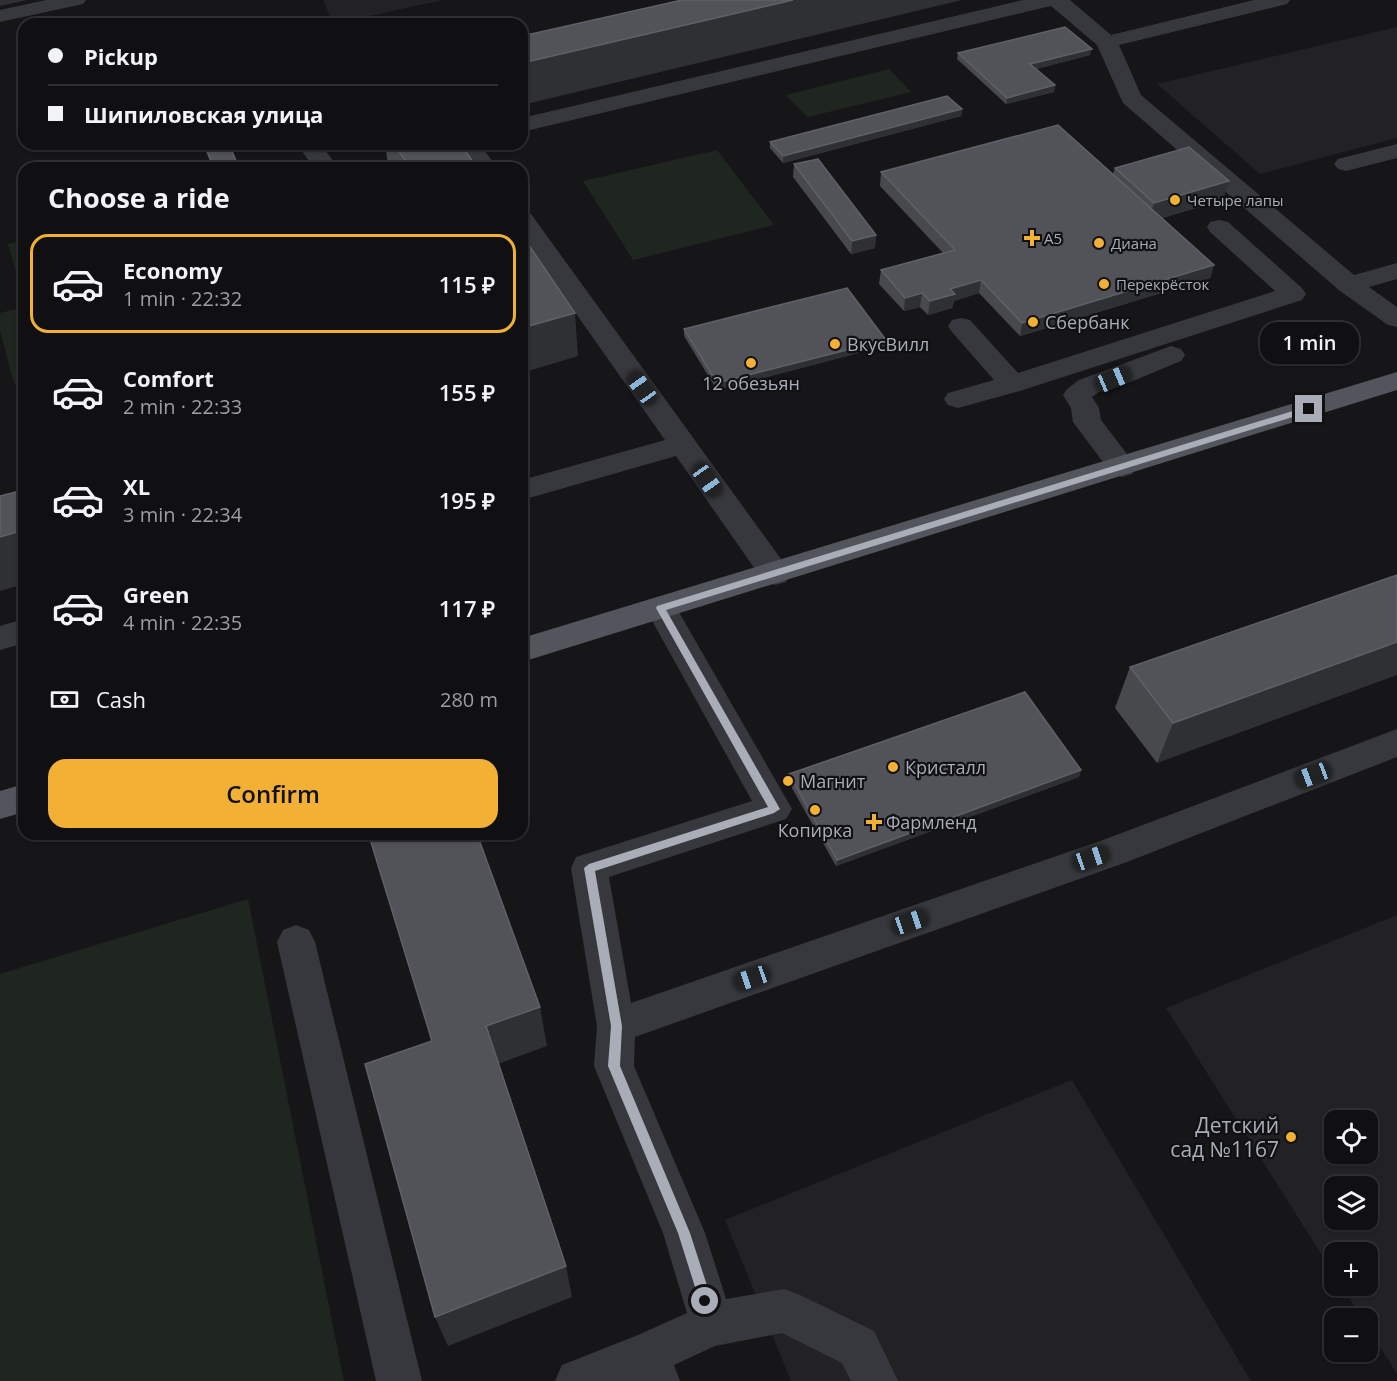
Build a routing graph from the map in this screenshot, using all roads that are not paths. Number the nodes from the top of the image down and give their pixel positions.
1 (76, 0) edge
2 (1050, 0) edge
3 (1057, 0) edge
4 (1280, 0) edge
5 (0, 16) edge
6 (1107, 42) junction
7 (528, 124) edge
8 (1397, 151) edge
9 (1346, 164) dead end
10 (528, 227) edge
11 (1219, 227) dead end
12 (1397, 271) edge
13 (1349, 285) junction
14 (1397, 319) edge
15 (961, 326) dead end
16 (1171, 355) dead end
17 (1397, 381) edge
18 (1012, 384) junction
19 (958, 399) dead end
20 (682, 445) junction
21 (1122, 467) junction
22 (528, 488) edge
23 (775, 574) junction
24 (661, 608) junction
25 (18, 633) edge
26 (0, 638) edge
27 (528, 648) edge
28 (1397, 743) edge
29 (18, 800) edge
30 (0, 805) edge
31 (296, 942) dead end
32 (616, 1026) junction
33 (712, 1324) junction
34 (653, 1368) edge
35 (399, 1381) edge
36 (578, 1381) edge
37 (874, 1381) edge

1 - 5 street
2 - 7 street
3 - 6 street
4 - 6 street
6 - 13 street
8 - 9 street
10 - 20 street
11 - 18 street
12 - 13 street
13 - 14 street
15 - 18 street
16 - 21 street
17 - 21 main road
18 - 19 street
20 - 22 street
20 - 23 street
21 - 23 main road
23 - 24 main road
24 - 27 main road
24 - 32 street
25 - 26 street
28 - 32 street
29 - 30 main road
31 - 35 street
32 - 33 street
33 - 34 street
33 - 37 street
34 - 36 street

